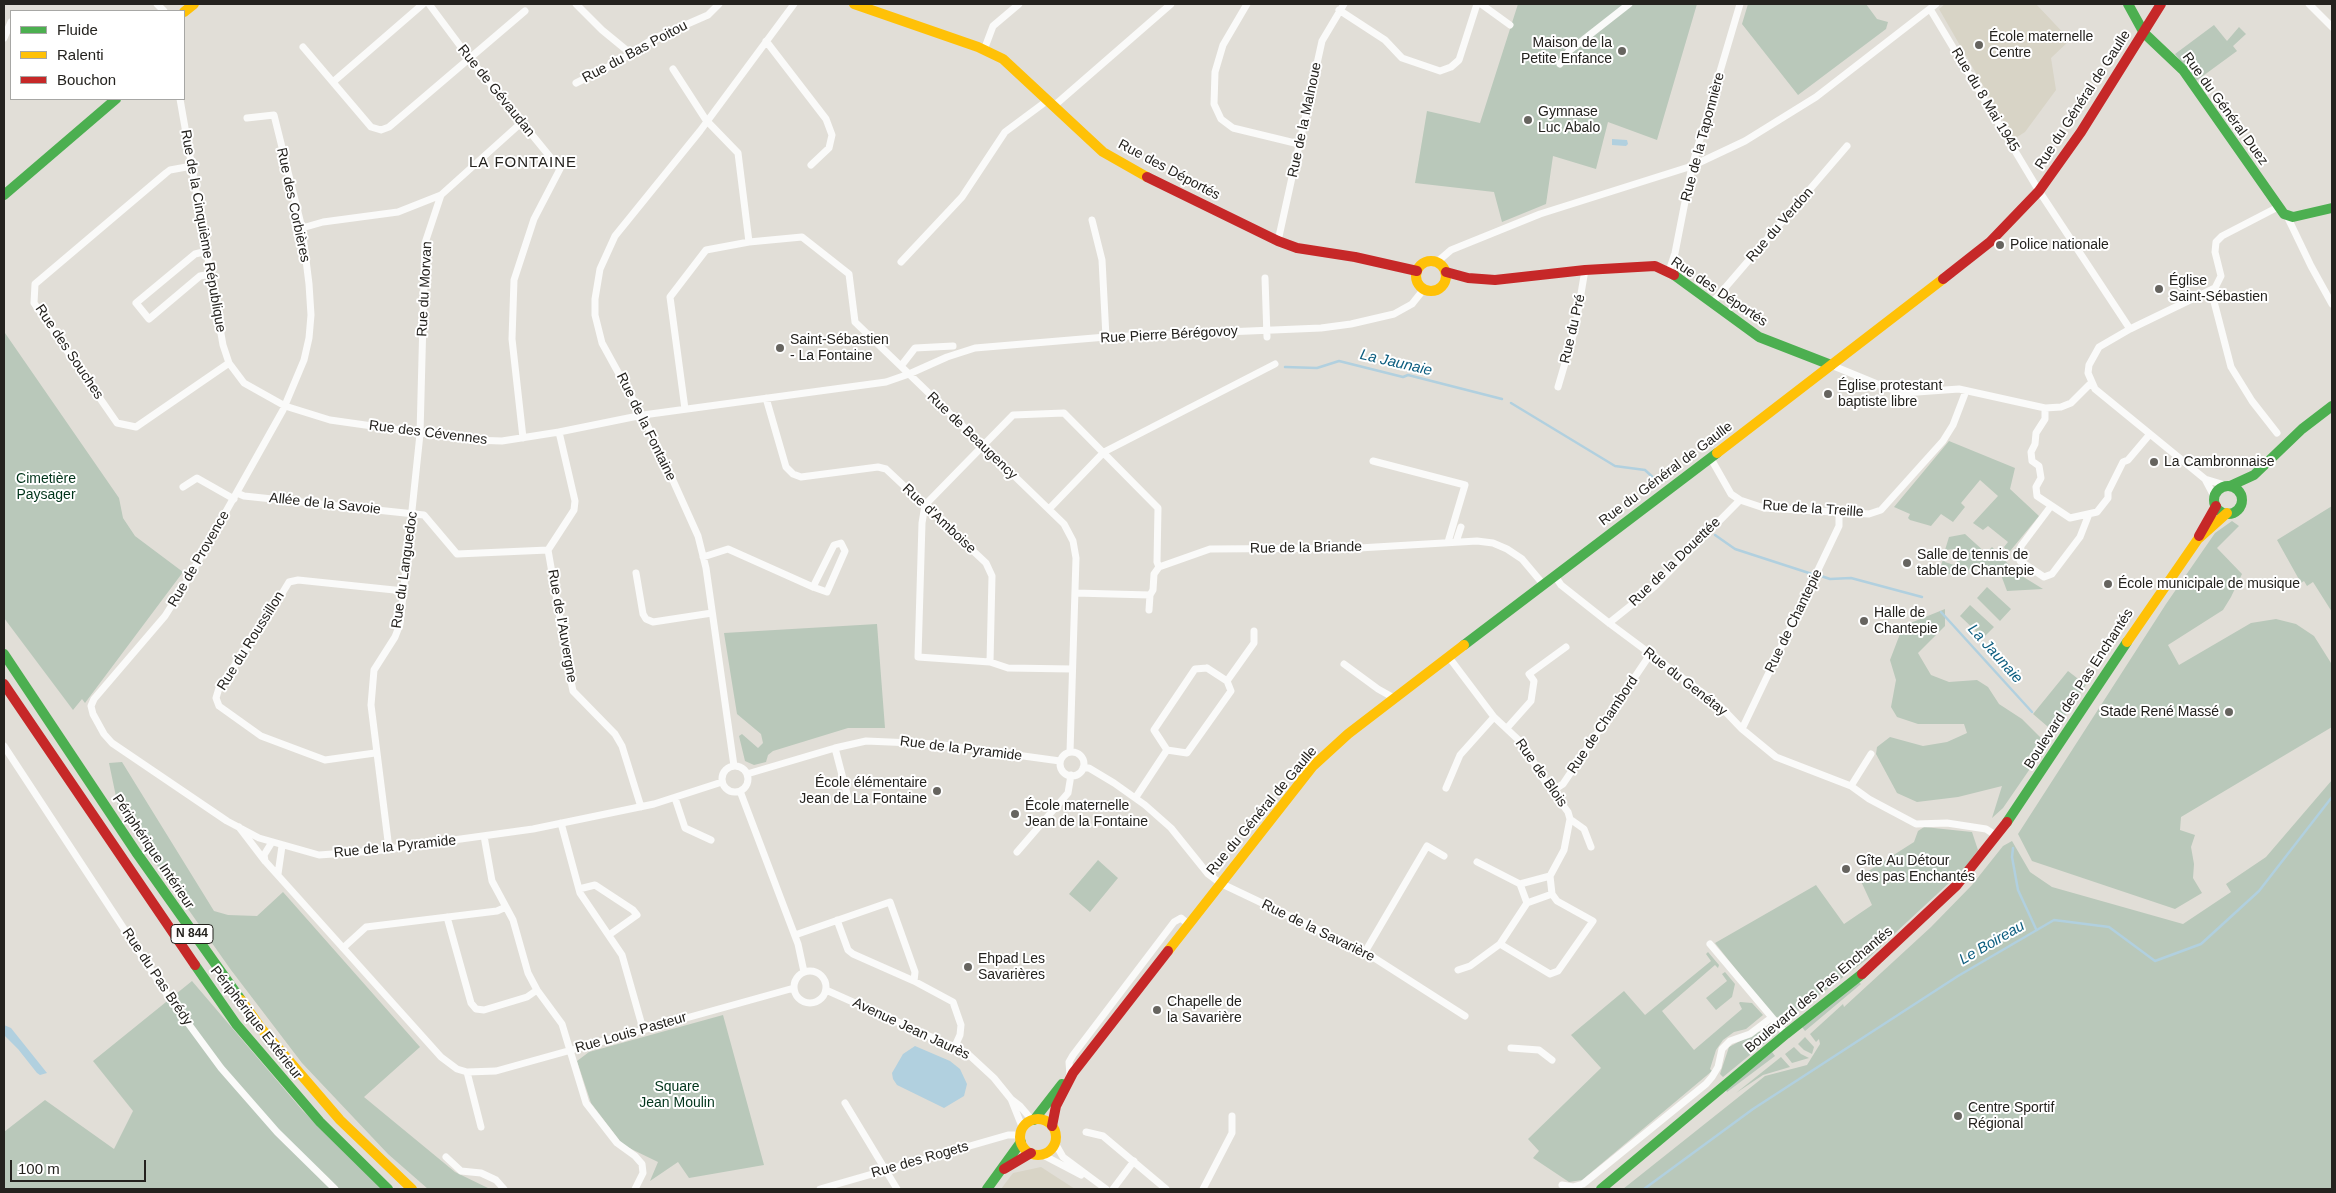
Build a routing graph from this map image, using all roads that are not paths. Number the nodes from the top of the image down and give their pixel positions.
1 (423, 4) edge
2 (429, 4) edge
3 (576, 4) edge
4 (719, 4) edge
5 (794, 4) edge
6 (854, 4) edge
7 (1019, 4) edge
8 (1171, 4) edge
9 (1247, 4) edge
10 (1479, 4) edge
11 (1629, 4) edge
12 (1740, 4) edge
13 (2128, 4) edge
14 (2161, 4) edge
15 (2309, 4) edge
16 (1934, 6) edge
17 (1342, 7) edge
18 (525, 11) dead end
19 (10, 24) edge
20 (1510, 25) dead end
21 (2332, 27) edge
22 (2144, 33) junction
23 (4, 38) edge
24 (766, 42) junction
25 (303, 47) dead end
26 (984, 50) junction
27 (630, 53) junction
28 (470, 59) junction
29 (1560, 64) dead end
30 (672, 69) dead end
31 (333, 82) junction
32 (576, 83) dead end
33 (115, 100) edge
34 (180, 100) edge
35 (1052, 103) junction
36 (247, 118) dead end
37 (706, 120) junction
38 (521, 123) junction
39 (1299, 144) junction
40 (1847, 146) dead end
41 (811, 165) dead end
42 (192, 166) junction
43 (1692, 166) junction
44 (2039, 191) junction
45 (4, 195) edge
46 (441, 195) junction
47 (2278, 207) junction
48 (2332, 208) edge
49 (2287, 216) junction
50 (1092, 220) dead end
51 (302, 228) junction
52 (1278, 241) junction
53 (749, 242) junction
54 (207, 251) junction
55 (902, 262) dead end
56 (1437, 262) junction
57 (1585, 270) junction
58 (1668, 271) junction
59 (1417, 272) junction
60 (1446, 272) junction
61 (211, 274) junction
62 (1265, 278) dead end
63 (1468, 278) junction
64 (1444, 284) junction
65 (1424, 289) junction
66 (2211, 290) junction
67 (1712, 303) junction
68 (2332, 304) edge
69 (2130, 330) junction
70 (1267, 334) junction
71 (1106, 337) junction
72 (953, 346) dead end
73 (229, 363) junction
74 (1275, 364) dead end
75 (1831, 365) junction
76 (901, 366) junction
77 (909, 374) junction
78 (2091, 383) junction
79 (1558, 387) dead end
80 (1966, 391) junction
81 (766, 398) junction
82 (285, 406) junction
83 (2332, 406) edge
84 (2045, 408) junction
85 (685, 409) junction
86 (643, 415) junction
87 (559, 432) junction
88 (2277, 433) dead end
89 (420, 434) junction
90 (2150, 434) junction
91 (523, 438) junction
92 (982, 445) junction
93 (1104, 452) junction
94 (1710, 457) junction
95 (1373, 461) dead end
96 (2254, 474) junction
97 (2205, 479) junction
98 (2229, 486) junction
99 (183, 487) dead end
100 (235, 496) junction
101 (2242, 499) junction
102 (1740, 500) junction
103 (2216, 502) junction
104 (925, 505) junction
105 (2051, 506) junction
106 (1048, 509) junction
107 (413, 512) junction
108 (1839, 512) junction
109 (2227, 513) junction
110 (2089, 514) junction
111 (1460, 528) dead end
112 (2198, 540) junction
113 (1448, 542) junction
114 (1456, 542) junction
115 (548, 550) junction
116 (703, 557) junction
117 (1159, 567) junction
118 (636, 573) dead end
119 (1555, 576) junction
120 (1543, 584) junction
121 (813, 586) junction
122 (404, 592) junction
123 (1075, 593) junction
124 (1150, 595) junction
125 (1149, 610) dead end
126 (712, 612) junction
127 (1609, 623) junction
128 (1254, 631) dead end
129 (1566, 647) dead end
130 (1651, 653) junction
131 (4, 654) edge
132 (1448, 656) junction
133 (990, 662) junction
134 (1344, 664) dead end
135 (1072, 669) junction
136 (1227, 681) junction
137 (4, 684) edge
138 (1394, 698) junction
139 (94, 699) joint
140 (1494, 717) junction
141 (1507, 728) junction
142 (1742, 729) junction
143 (4, 746) edge
144 (835, 748) junction
145 (1167, 750) junction
146 (1070, 752) junction
147 (375, 753) junction
148 (1871, 754) dead end
149 (1060, 761) junction
150 (734, 766) junction
151 (1083, 768) junction
152 (747, 774) junction
153 (1071, 775) junction
154 (722, 782) junction
155 (1851, 786) junction
156 (1446, 788) dead end
157 (740, 791) junction
158 (1552, 792) junction
159 (675, 798) junction
160 (848, 798) dead end
161 (1136, 798) junction
162 (641, 807) junction
163 (1570, 819) junction
164 (561, 823) junction
165 (239, 827) junction
166 (484, 836) junction
167 (1997, 836) junction
168 (711, 840) dead end
169 (272, 842) junction
170 (282, 846) junction
171 (1591, 847) dead end
172 (389, 849) junction
173 (1018, 852) dead end
174 (1444, 856) dead end
175 (265, 861) junction
176 (1477, 862) dead end
177 (278, 874) junction
178 (1550, 876) junction
179 (1220, 883) junction
180 (1520, 884) junction
181 (578, 889) junction
182 (1552, 894) junction
183 (1527, 903) junction
184 (506, 907) junction
185 (447, 917) junction
186 (837, 920) junction
187 (609, 935) junction
188 (795, 936) junction
189 (1500, 944) junction
190 (1710, 944) dead end
191 (343, 948) junction
192 (1366, 952) junction
193 (1458, 970) dead end
194 (804, 972) junction
195 (914, 981) junction
196 (794, 988) junction
197 (537, 990) junction
198 (826, 990) junction
199 (1464, 1016) dead end
200 (1771, 1018) junction
201 (643, 1029) junction
202 (1786, 1034) junction
203 (955, 1046) junction
204 (1511, 1048) dead end
205 (570, 1050) junction
206 (1552, 1060) dead end
207 (467, 1072) junction
208 (1071, 1074) junction
209 (1010, 1099) junction
210 (845, 1103) dead end
211 (1232, 1116) dead end
212 (1033, 1120) junction
213 (1052, 1126) junction
214 (481, 1127) dead end
215 (1086, 1132) dead end
216 (1022, 1135) junction
217 (1055, 1142) junction
218 (1036, 1153) junction
219 (446, 1157) dead end
220 (1134, 1161) junction
221 (884, 1170) junction
222 (1094, 1181) junction
223 (1562, 1185) dead end
224 (989, 1186) edge
225 (335, 1189) edge
226 (388, 1189) edge
227 (412, 1189) edge
228 (504, 1189) edge
229 (635, 1189) edge
230 (820, 1189) edge
231 (896, 1189) edge
232 (1106, 1189) edge
233 (1113, 1189) edge
234 (1166, 1189) edge
235 (1203, 1189) edge
236 (1601, 1189) edge

1 - 31 street
2 - 28 street, Rue de Gévaudan
3 - 27 street
4 - 27 street, Rue du Bas Poitou
5 - 24 street, Rue de la Fontaine
6 - 26 main road, Rue des Déportés
7 - 26 street
8 - 35 street
9 - 39 street
10 - 17 street
10 - 20 street
11 - 29 street
12 - 43 street, Rue de la Taponnière
13 - 22 main road, Rue du Général Duez
14 - 22 main road, Rue du Général de Gaulle
15 - 21 street
16 - 43 street
16 - 44 street, Rue du 8 Mai 1945
17 - 39 street, Rue de la Malnoue
18 - 28 street
19 - 23 street
22 - 44 main road, Rue du Général de Gaulle
22 - 47 main road, Rue du Général Duez
24 - 37 street, Rue de la Fontaine
24 - 41 street
25 - 31 street
26 - 35 main road, Rue des Déportés
27 - 32 street, Rue du Bas Poitou
28 - 31 street
28 - 38 street, Rue de Gévaudan
30 - 37 street
33 - 45 main road
34 - 42 street, Rue de la Cinquième République
35 - 52 main road, Rue des Déportés
35 - 55 street
36 - 51 street, Rue des Corbières
37 - 53 street
37 - 86 street, Rue de la Fontaine
38 - 46 street, Rue du Morvan
38 - 91 street, Rue de Gévaudan
39 - 52 street, Rue de la Malnoue
40 - 67 street, Rue du Verdon
42 - 54 street, Rue de la Cinquième République
42 - 73 street, Rue des Souches
43 - 56 street
43 - 58 street, Rue de la Taponnière
44 - 69 street, Rue du 8 Mai 1945
44 - 75 main road, Rue du Général de Gaulle
46 - 51 street
46 - 89 street, Rue du Morvan
47 - 49 main road, Rue du Général Duez
47 - 66 street
48 - 49 main road
49 - 68 street
50 - 71 street
51 - 82 street, Rue des Corbières
52 - 59 main road, Rue des Déportés
53 - 76 street, Rue de Beaugency
53 - 85 street, Rue de Beaugency
54 - 61 street, Rue de la Cinquième République
54 - 61 street
56 - 59 main road
56 - 60 main road
57 - 58 main road, Rue des Déportés
57 - 63 main road, Rue des Déportés
57 - 79 street, Rue du Pré
58 - 67 main road, Rue des Déportés
59 - 65 main road
60 - 63 main road, Rue des Déportés
60 - 64 main road
61 - 73 street, Rue de la Cinquième République
62 - 70 street
63 - 64 main road, Rue des Déportés
64 - 65 main road
65 - 70 street, Rue Pierre Bérégovoy
66 - 69 street
66 - 88 street
67 - 75 main road, Rue des Déportés
69 - 78 street
70 - 71 street, Rue Pierre Bérégovoy
71 - 77 street, Rue Pierre Bérégovoy
72 - 76 street
73 - 82 street, Rue des Cévennes
74 - 93 street
75 - 80 street
75 - 94 main road, Rue du Général de Gaulle
76 - 77 street, Rue de Beaugency
77 - 81 street
77 - 92 street, Rue de Beaugency
78 - 84 street
78 - 90 street
80 - 84 street
80 - 108 street, Rue de la Treille
81 - 85 street
81 - 104 street, Rue d'Amboise
82 - 89 street, Rue des Cévennes
82 - 100 street, Rue de Provence
83 - 96 main road, Boulevard des Pas Enchantés
84 - 105 street
85 - 86 street
86 - 87 street, Rue des Cévennes
86 - 116 street, Rue de la Fontaine
87 - 91 street, Rue des Cévennes
87 - 115 street, Rue de l'Auvergne
89 - 91 street, Rue des Cévennes
89 - 107 street, Rue du Languedoc
90 - 97 street
90 - 110 street
92 - 93 street
92 - 104 street
92 - 106 street, Rue de Beaugency
93 - 106 street
93 - 117 street
94 - 102 street
94 - 119 main road, Rue du Général de Gaulle
95 - 113 street
96 - 98 main road, Boulevard des Pas Enchantés
96 - 101 main road, Boulevard des Pas Enchantés
97 - 98 street
97 - 103 street
98 - 101 main road
98 - 103 main road, Boulevard des Pas Enchantés
99 - 100 street, Allée de la Savoie
100 - 107 street, Allée de la Savoie
100 - 139 street, Rue de Provence
101 - 109 main road, Boulevard des Pas Enchantés
102 - 108 street, Rue de la Treille
102 - 127 street, Rue de la Douettée
103 - 109 main road
103 - 112 main road, Boulevard des Pas Enchantés
104 - 133 street, Rue d'Amboise
104 - 133 street
105 - 110 street
105 - 110 street
106 - 123 street, Rue de Beaugency
107 - 115 street
107 - 122 street, Rue du Languedoc
108 - 142 street, Rue de Chantepie
109 - 112 main road, Boulevard des Pas Enchantés
111 - 114 street
112 - 167 main road, Boulevard des Pas Enchantés
113 - 114 street, Rue de la Briande
113 - 117 street, Rue de la Briande
114 - 120 street, Rue de la Briande
115 - 162 street, Rue de l'Auvergne
116 - 121 street
116 - 126 street, Rue de la Fontaine
117 - 124 street
118 - 126 street
119 - 120 main road, Rue du Général de Gaulle
119 - 127 street, Rue du Genétay
120 - 132 main road, Rue du Général de Gaulle
121 - 121 street
122 - 147 street, Rue du Languedoc
122 - 147 street, Rue du Roussillon
123 - 124 street
123 - 135 street, Rue de Beaugency
124 - 125 street
126 - 150 street, Rue de la Fontaine
127 - 130 street, Rue du Genétay
128 - 136 street
129 - 141 street
130 - 142 street, Rue du Genétay
130 - 158 street, Rue de Chambord
131 - 227 main road, Périphérique Intérieur / N 844
132 - 138 main road, Rue du Général de Gaulle
132 - 140 street, Rue de Blois
133 - 135 street
134 - 138 street
135 - 146 street, Rue de Beaugency
136 - 145 street
136 - 145 street
137 - 226 main road, Périphérique Extérieur / N 844
138 - 179 main road, Rue du Général de Gaulle
139 - 165 street, Rue de la Pyramide
140 - 141 street, Rue de Blois
140 - 156 street
141 - 158 street, Rue de Blois
142 - 155 street, Rue du Genétay
143 - 225 street, Rue du Pas Brédy
144 - 149 street, Rue de la Pyramide
144 - 152 street, Rue de la Pyramide
144 - 160 street
145 - 161 street
146 - 149 street
146 - 151 street
147 - 172 street, Rue du Languedoc
148 - 155 street
149 - 153 street
150 - 152 street
150 - 154 street
151 - 153 street
151 - 161 street
152 - 157 street
153 - 173 street
154 - 157 street
154 - 159 street, Rue de la Pyramide
155 - 167 street, Rue du Genétay
157 - 188 street
158 - 163 street, Rue de Blois
159 - 162 street, Rue de la Pyramide
159 - 168 street
161 - 179 street
162 - 164 street, Rue de la Pyramide
163 - 171 street, Rue de Blois
163 - 178 street
164 - 166 street, Rue de la Pyramide
164 - 181 street
165 - 169 street, Rue de la Pyramide
165 - 175 street
166 - 172 street, Rue de la Pyramide
166 - 184 street
167 - 202 main road, Boulevard des Pas Enchantés
169 - 170 street, Rue de la Pyramide
169 - 175 street
170 - 172 street, Rue de la Pyramide
170 - 177 street
174 - 192 street
175 - 177 street
176 - 180 street
177 - 191 street
178 - 180 street
178 - 182 street
179 - 192 street, Rue de la Savarière
179 - 208 main road, Rue du Général de Gaulle
180 - 183 street
181 - 187 street
181 - 187 street
182 - 183 street
182 - 189 street
183 - 189 street
184 - 185 street
184 - 197 street
185 - 191 street
185 - 197 street
186 - 188 street
186 - 195 street
186 - 195 street
187 - 201 street
188 - 194 street
189 - 193 street
190 - 200 street
191 - 207 street
192 - 199 street, Rue de la Savarière
194 - 196 street
194 - 198 street
195 - 203 street
196 - 198 street
196 - 201 street, Rue Louis Pasteur
197 - 205 street
198 - 203 street, Avenue Jean Jaurès
200 - 202 street
200 - 223 street, Boulevard des Pas Enchantés
201 - 205 street, Rue Louis Pasteur
202 - 236 main road, Boulevard des Pas Enchantés
203 - 209 street, Avenue Jean Jaurès
204 - 206 street
205 - 207 street, Rue Louis Pasteur
205 - 229 street
207 - 214 street
208 - 212 main road, Rue du Général de Gaulle
208 - 213 main road, Rue du Général de Gaulle
209 - 212 street, Avenue Jean Jaurès
209 - 216 street, Avenue Jean Jaurès
210 - 221 street
211 - 235 street
212 - 213 main road
212 - 216 main road
213 - 217 main road
215 - 220 street
216 - 218 main road
216 - 221 street, Rue des Rogets
216 - 224 main road
217 - 218 main road
217 - 222 street
218 - 222 street
218 - 224 main road
219 - 228 street
220 - 233 street
220 - 234 street
221 - 230 street, Rue des Rogets
221 - 231 street
222 - 232 street

